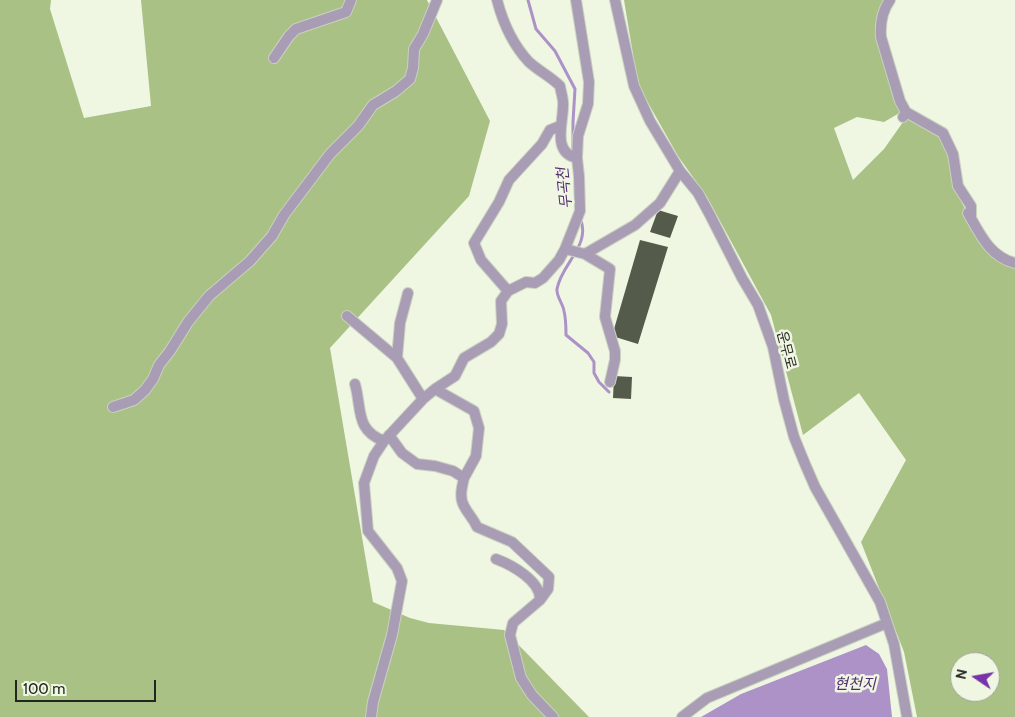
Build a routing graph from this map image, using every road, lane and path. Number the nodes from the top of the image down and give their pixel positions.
1 (351, 0) edge
2 (437, 0) edge
3 (496, 0) edge
4 (576, 0) edge
5 (616, 0) edge
6 (890, 0) edge
7 (274, 58) dead end
8 (560, 126) junction
9 (573, 157) junction
10 (680, 172) junction
11 (963, 203) dead end
12 (971, 217) junction
13 (565, 249) junction
14 (585, 254) junction
15 (1015, 263) edge
16 (508, 291) junction
17 (408, 293) dead end
18 (347, 316) dead end
19 (397, 358) junction
20 (610, 382) dead end
21 (355, 384) dead end
22 (435, 389) junction
23 (423, 400) junction
24 (113, 407) dead end
25 (387, 438) junction
26 (464, 478) junction
27 (496, 559) dead end
28 (540, 600) junction
29 (888, 623) junction
30 (371, 717) edge
31 (552, 717) edge
32 (682, 717) edge
33 (907, 717) edge

1 - 7 street
2 - 24 street
3 - 8 street
4 - 9 street
5 - 10 street, 운무로
6 - 12 street
8 - 9 street
8 - 16 street
9 - 13 street
10 - 14 street
10 - 29 street, 운무로
11 - 12 street
12 - 15 street
13 - 14 street
13 - 16 street
14 - 20 street
16 - 22 street
17 - 19 street
18 - 19 street
19 - 23 street
21 - 25 street
22 - 23 street
22 - 26 street
23 - 25 street
25 - 26 street
25 - 30 street
26 - 28 street
27 - 28 street
28 - 31 street
29 - 32 street
29 - 33 street, 운무로

